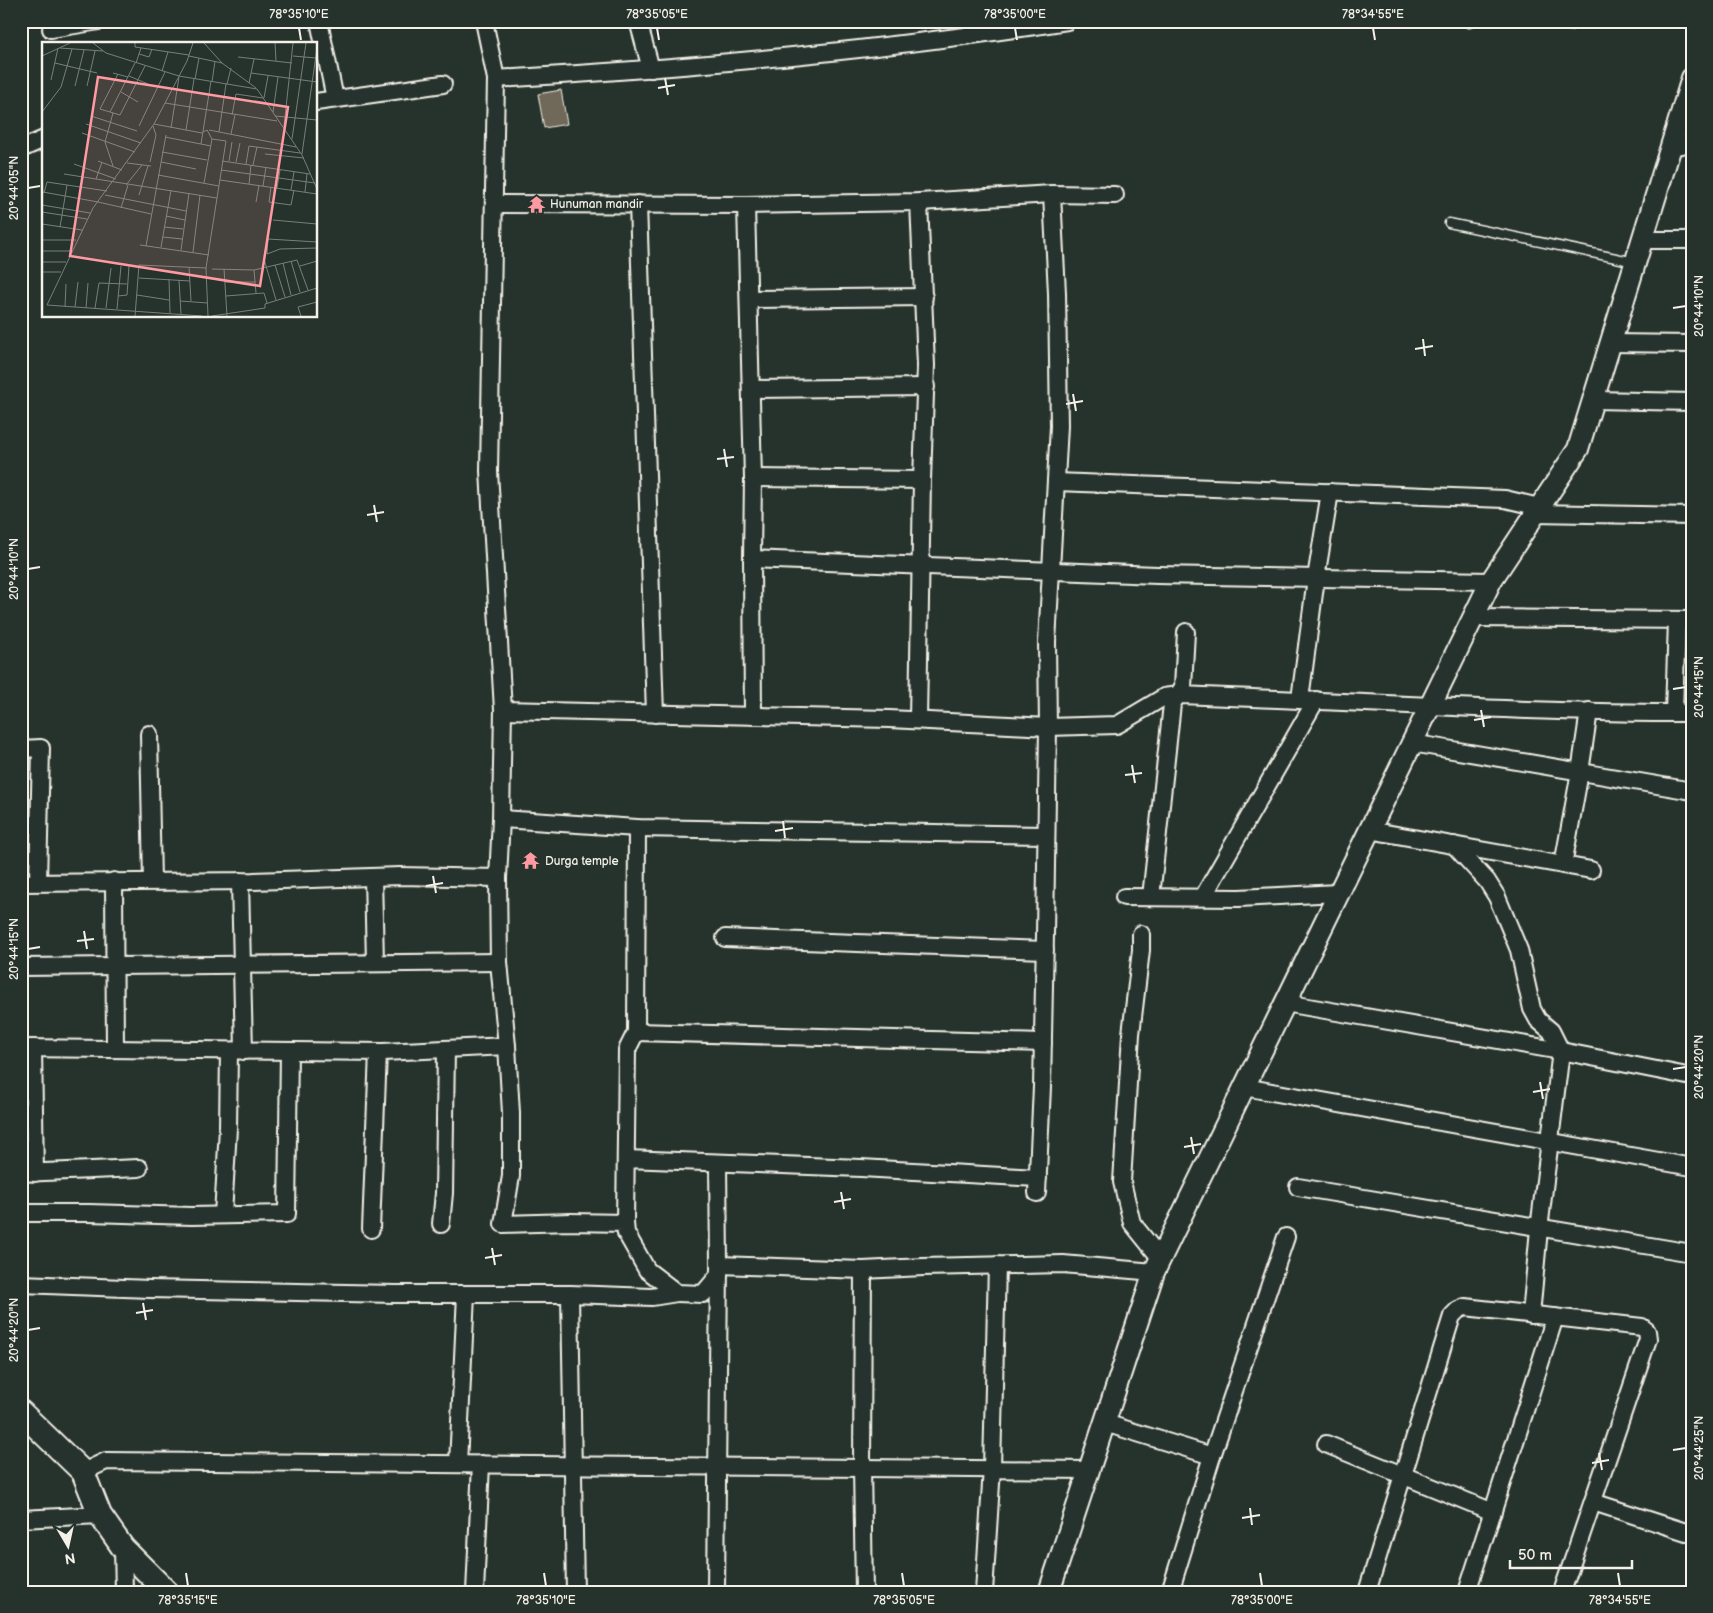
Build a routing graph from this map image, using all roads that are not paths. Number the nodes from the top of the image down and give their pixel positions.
1 (99, 21) edge
2 (319, 21) edge
3 (484, 21) edge
4 (638, 21) edge
5 (1067, 21) edge
6 (51, 31) edge
7 (651, 69) junction
8 (1692, 78) edge
9 (496, 79) junction
10 (442, 84) dead end
11 (335, 99) junction
12 (318, 102) edge
13 (42, 141) edge
14 (1692, 143) edge
15 (1671, 147) junction
16 (21, 149) edge
17 (1052, 194) junction
18 (1115, 195) dead end
19 (918, 202) junction
20 (494, 204) junction
21 (638, 204) junction
22 (746, 205) junction
23 (1449, 223) dead end
24 (1642, 240) junction
25 (1692, 240) edge
26 (1635, 262) junction
27 (924, 297) junction
28 (749, 299) junction
29 (1610, 343) junction
30 (1692, 344) edge
31 (926, 387) junction
32 (752, 389) junction
33 (1593, 400) junction
34 (1692, 402) edge
35 (753, 478) junction
36 (922, 480) junction
37 (1056, 482) junction
38 (1330, 492) junction
39 (1538, 510) junction
40 (1692, 516) edge
41 (752, 559) junction
42 (920, 566) junction
43 (1052, 571) junction
44 (1316, 578) junction
45 (1491, 581) junction
46 (1473, 618) junction
47 (1684, 620) edge
48 (1186, 632) dead end
49 (1178, 695) junction
50 (1308, 699) junction
51 (1430, 706) junction
52 (503, 710) junction
53 (1589, 711) junction
54 (1674, 713) junction
55 (1692, 713) edge
56 (655, 714) junction
57 (753, 716) junction
58 (918, 720) junction
59 (1048, 726) junction
60 (149, 734) dead end
61 (1412, 743) junction
62 (21, 749) edge
63 (1580, 772) junction
64 (1692, 791) edge
65 (501, 819) junction
66 (637, 828) junction
67 (1369, 830) junction
68 (1046, 835) junction
69 (1454, 845) junction
70 (1563, 865) junction
71 (1591, 870) dead end
72 (373, 877) junction
73 (498, 878) junction
74 (114, 881) junction
75 (152, 881) junction
76 (240, 881) junction
77 (21, 882) edge
78 (38, 882) junction
79 (1338, 893) junction
80 (1124, 897) dead end
81 (1151, 897) junction
82 (1203, 898) junction
83 (1140, 934) dead end
84 (725, 938) dead end
85 (1045, 950) junction
86 (375, 962) junction
87 (499, 962) junction
88 (243, 964) junction
89 (115, 966) junction
90 (21, 967) edge
91 (1285, 1003) junction
92 (636, 1032) junction
93 (1043, 1043) junction
94 (507, 1046) junction
95 (27, 1048) edge
96 (115, 1049) junction
97 (446, 1049) junction
98 (237, 1051) junction
99 (289, 1051) junction
100 (1561, 1051) junction
101 (378, 1052) junction
102 (1692, 1077) edge
103 (1244, 1087) junction
104 (1550, 1142) junction
105 (626, 1159) junction
106 (718, 1163) junction
107 (1692, 1167) edge
108 (139, 1168) dead end
109 (28, 1173) edge
110 (1298, 1187) dead end
111 (21, 1213) edge
112 (223, 1215) junction
113 (625, 1223) junction
114 (441, 1224) dead end
115 (1538, 1228) junction
116 (371, 1229) dead end
117 (1286, 1237) dead end
118 (1692, 1253) edge
119 (997, 1265) junction
120 (1157, 1266) junction
121 (719, 1270) junction
122 (863, 1270) junction
123 (21, 1284) edge
124 (677, 1293) junction
125 (466, 1294) junction
126 (570, 1294) junction
127 (1530, 1315) junction
128 (1555, 1317) junction
129 (21, 1412) edge
130 (1105, 1423) junction
131 (1326, 1444) dead end
132 (1212, 1456) junction
133 (458, 1464) junction
134 (480, 1464) junction
135 (573, 1464) junction
136 (716, 1466) junction
137 (862, 1466) junction
138 (992, 1468) junction
139 (1089, 1470) junction
140 (83, 1472) junction
141 (1403, 1475) junction
142 (1593, 1502) junction
143 (1493, 1512) junction
144 (100, 1515) junction
145 (21, 1520) edge
146 (1686, 1532) dead end
147 (123, 1548) junction
148 (124, 1592) edge
149 (167, 1592) edge
150 (475, 1592) edge
151 (574, 1592) edge
152 (716, 1592) edge
153 (864, 1592) edge
154 (984, 1592) edge
155 (1049, 1592) edge
156 (1170, 1592) edge
157 (1367, 1592) edge
158 (1467, 1592) edge
159 (1562, 1592) edge

1 - 6 street
2 - 11 street
3 - 9 street
4 - 7 street
5 - 7 street
7 - 9 street
8 - 15 street
9 - 20 street
10 - 11 street
11 - 12 street
13 - 16 street
14 - 15 street
15 - 24 street
17 - 18 street
17 - 19 street
17 - 37 street
19 - 22 street
19 - 27 street
20 - 21 street
20 - 52 street
21 - 22 street
21 - 56 street
22 - 28 street
23 - 26 lane
24 - 25 street
24 - 26 street
26 - 29 street
27 - 28 street
27 - 31 street
28 - 32 street
29 - 30 street
29 - 33 street
31 - 32 street
31 - 36 street
32 - 35 street
33 - 34 street
33 - 39 street
35 - 36 street
35 - 41 street
36 - 42 street
37 - 38 street
37 - 43 street
38 - 39 street
38 - 44 street
39 - 40 street
39 - 45 street
41 - 42 street
41 - 57 street
42 - 43 street
42 - 58 street
43 - 44 street
43 - 59 street
44 - 45 street
44 - 50 street
45 - 46 street
46 - 47 street
46 - 51 street
47 - 54 street
48 - 49 street
49 - 50 street
49 - 59 street
49 - 81 street
50 - 51 street
50 - 82 street
51 - 53 street
51 - 61 street
52 - 56 street
52 - 65 street
53 - 54 street
53 - 63 street
54 - 55 street
56 - 57 street
57 - 58 street
58 - 59 street
59 - 68 street
60 - 75 street
61 - 63 street
61 - 67 street
62 - 78 street
63 - 64 street
63 - 70 street
65 - 66 street
65 - 73 street
66 - 68 street
66 - 92 street
67 - 69 street
67 - 79 street
68 - 85 street
69 - 70 street
69 - 100 street
70 - 71 street
72 - 73 street
72 - 76 street
72 - 86 street
73 - 87 street
74 - 75 street
74 - 78 street
74 - 89 street
75 - 76 street
76 - 88 street
77 - 78 street
79 - 82 street
79 - 91 street
80 - 81 street
81 - 82 street
83 - 120 street
84 - 85 street
85 - 93 street
86 - 87 street
86 - 88 street
87 - 94 street
88 - 89 street
88 - 98 street
89 - 90 street
89 - 96 street
91 - 100 street
91 - 103 street
92 - 93 street
92 - 105 street
93 - 106 street
94 - 97 street
94 - 113 street
95 - 96 street
95 - 109 street
96 - 98 street
97 - 101 street
97 - 114 street
98 - 99 street
98 - 112 street
99 - 101 street
99 - 112 street
100 - 102 street
100 - 104 street
101 - 116 street
103 - 104 street
103 - 120 street
104 - 107 street
104 - 115 street
105 - 106 street
105 - 113 street
106 - 121 street
108 - 109 street
110 - 115 street
111 - 112 street
113 - 124 street
115 - 118 street
115 - 127 street
117 - 132 street
119 - 120 street
119 - 122 street
119 - 138 street
120 - 130 street
121 - 122 street
121 - 124 street
121 - 136 street
122 - 137 street
123 - 125 street
124 - 126 street
125 - 126 street
125 - 133 street
126 - 135 street
127 - 128 street
127 - 141 street
128 - 142 street
128 - 143 street
129 - 140 main road
130 - 132 street
130 - 139 street
131 - 141 street
132 - 156 street
133 - 134 street
133 - 140 street
134 - 135 street
134 - 150 street
135 - 136 street
135 - 151 street
136 - 137 street
136 - 152 street
137 - 138 street
137 - 153 street
138 - 139 street
138 - 154 street
139 - 155 street
140 - 144 main road
141 - 143 street
141 - 157 street
142 - 146 street
142 - 159 street
143 - 158 street
144 - 145 street
144 - 147 main road
147 - 148 street
147 - 149 main road

